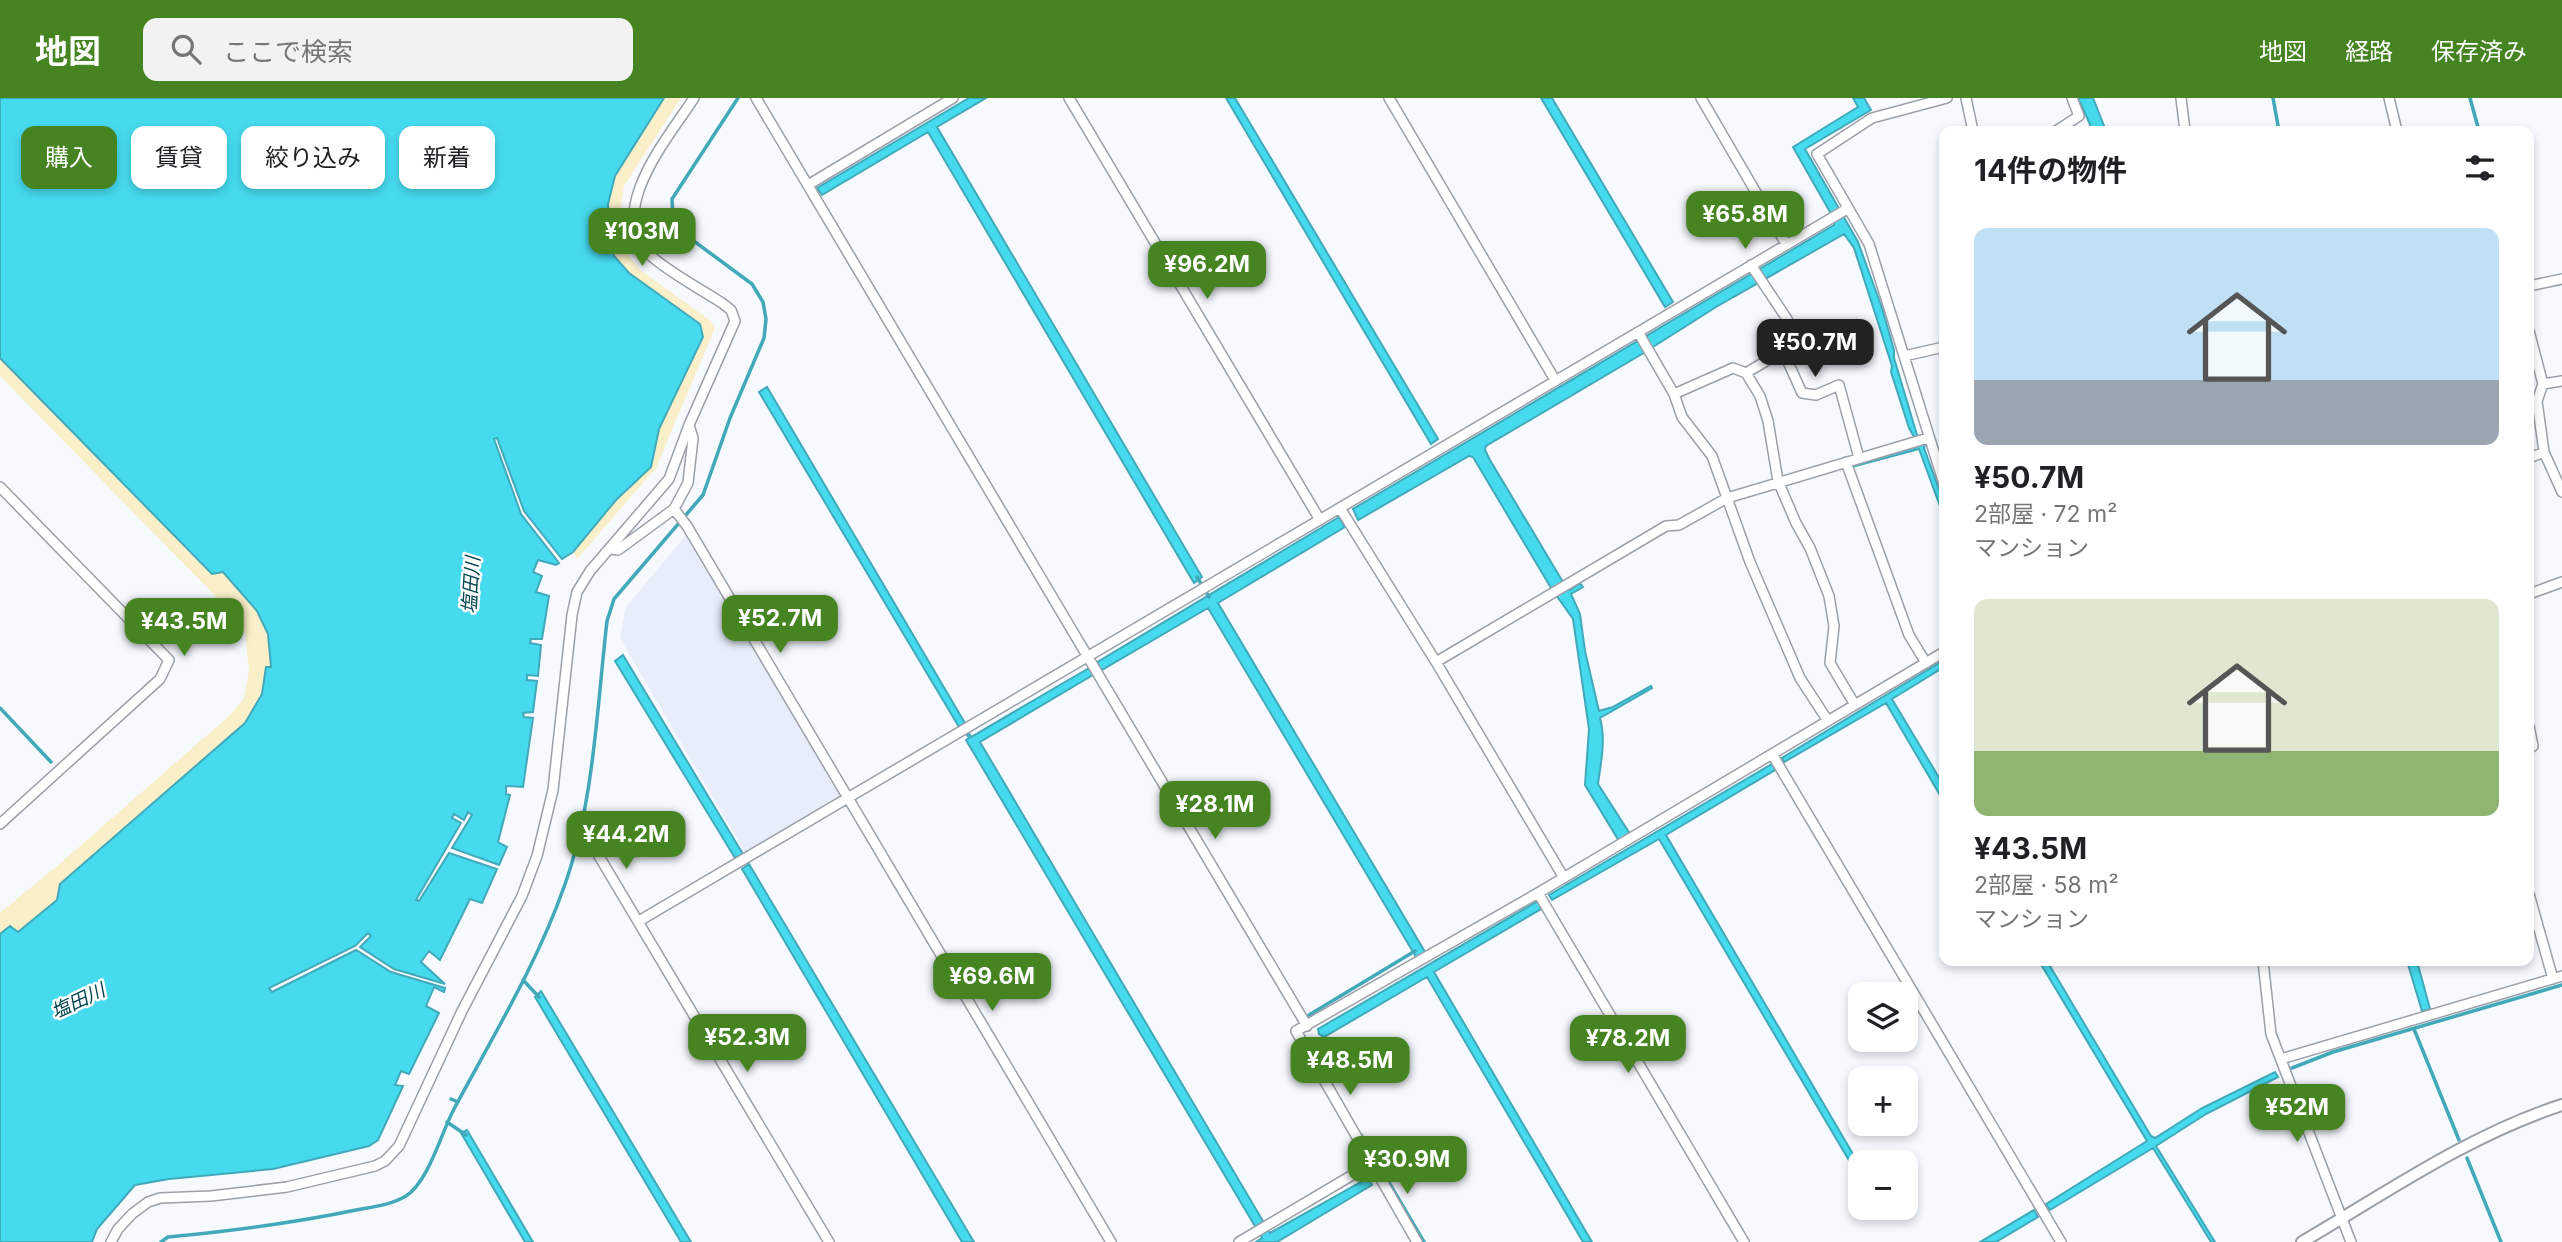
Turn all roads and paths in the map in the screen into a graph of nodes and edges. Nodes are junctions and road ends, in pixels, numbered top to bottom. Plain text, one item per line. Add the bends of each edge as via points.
1 (694, 98) edge
2 (756, 98) edge
3 (953, 98) edge
4 (1069, 98) edge
5 (1389, 98) edge
6 (1701, 98) edge
7 (1947, 98) edge
8 (1966, 98) edge
9 (2072, 98) edge
10 (2181, 98) edge
11 (2389, 98) edge
12 (1936, 100) edge
13 (1972, 126) edge
14 (2064, 126) edge
15 (2184, 126) edge
16 (2396, 126) edge
17 (808, 185) junction
18 (1845, 210) junction
19 (1786, 244) junction
20 (1751, 265) junction
21 (2562, 279) edge
22 (2534, 285) edge
23 (1639, 335) junction
24 (1939, 347) edge
25 (2534, 350) edge
26 (1783, 351) junction
27 (1904, 356) junction
28 (1746, 373) junction
29 (1555, 380) junction
30 (2562, 381) edge
31 (2543, 384) junction
32 (1674, 394) junction
33 (2540, 424) junction
34 (689, 425) junction
35 (2534, 425) edge
36 (1922, 440) junction
37 (2544, 452) junction
38 (2534, 456) edge
39 (1859, 458) junction
40 (1846, 462) junction
41 (1939, 474) edge
42 (1778, 481) junction
43 (0, 487) edge
44 (2562, 492) edge
45 (1727, 498) junction
46 (676, 511) junction
47 (1345, 515) junction
48 (1320, 520) junction
49 (611, 549) junction
50 (2562, 582) edge
51 (2534, 592) edge
52 (1939, 655) edge
53 (1088, 657) junction
54 (1436, 662) junction
55 (1926, 663) junction
56 (1855, 705) junction
57 (1828, 721) junction
58 (1772, 754) junction
59 (847, 799) junction
60 (0, 824) edge
61 (587, 836) dead end
62 (1564, 878) junction
63 (1538, 893) junction
64 (2534, 908) edge
65 (639, 921) junction
66 (2264, 966) edge
67 (2558, 977) edge
68 (1307, 1026) junction
69 (2281, 1059) junction
70 (2562, 1105) edge
71 (1371, 1164) junction
72 (2342, 1218) junction
73 (111, 1242) edge
74 (829, 1242) edge
75 (1111, 1242) edge
76 (1239, 1242) edge
77 (1417, 1242) edge
78 (1744, 1242) edge
79 (2061, 1242) edge
80 (2302, 1242) edge
81 (2351, 1242) edge

1 - 34 street via 647,171 636,196 634,222 640,244 652,257 722,303 735,321
2 - 17 street
3 - 17 street
4 - 48 street
5 - 29 street
6 - 19 street
7 - 12 street
8 - 13 street
9 - 14 street via 2079,116
10 - 15 street
11 - 16 street
12 - 18 street via 1872,118 1817,154
17 - 53 street
18 - 19 street
18 - 27 street via 1868,244
19 - 20 street
20 - 23 street
20 - 26 street via 1793,333
21 - 22 street
23 - 29 street
23 - 32 street
24 - 27 street
25 - 31 street
26 - 28 street
26 - 39 street via 1802,393 1816,395 1839,385
27 - 36 street
28 - 32 street via 1733,368
28 - 42 street via 1768,421
29 - 47 street via 1438,449
30 - 31 street
31 - 33 street via 2537,401
32 - 45 street via 1682,417 1712,456
33 - 35 street
33 - 37 street
34 - 46 street via 693,438 688,483
34 - 49 street via 669,479
36 - 39 street
36 - 41 street
37 - 38 street
37 - 44 street
39 - 40 street
40 - 42 street
40 - 55 street via 1909,635
42 - 45 street
42 - 56 street via 1829,596 1834,626 1830,663
43 - 60 street via 170,660 160,679
45 - 54 street via 1679,525 1666,526
45 - 57 street via 1800,678
46 - 49 street via 618,550
46 - 59 street
47 - 48 street
47 - 54 street
48 - 53 street
49 - 73 street via 577,592 553,790 537,856 522,896 393,1154 375,1166 287,1187 160,1198 132,1214
50 - 51 street
52 - 55 street
53 - 59 street
53 - 68 street
54 - 62 street
55 - 56 street
56 - 57 street
57 - 58 street
58 - 62 street
58 - 79 street
59 - 65 street
59 - 75 street
61 - 65 street
62 - 63 street
63 - 68 street
63 - 78 street
64 - 67 street
65 - 74 street
66 - 69 street via 2271,1034
67 - 69 street
68 - 71 street via 1296,1031
69 - 72 street
70 - 72 street via 2532,1114 2467,1146
71 - 76 street
71 - 77 street
72 - 80 street
72 - 81 street

